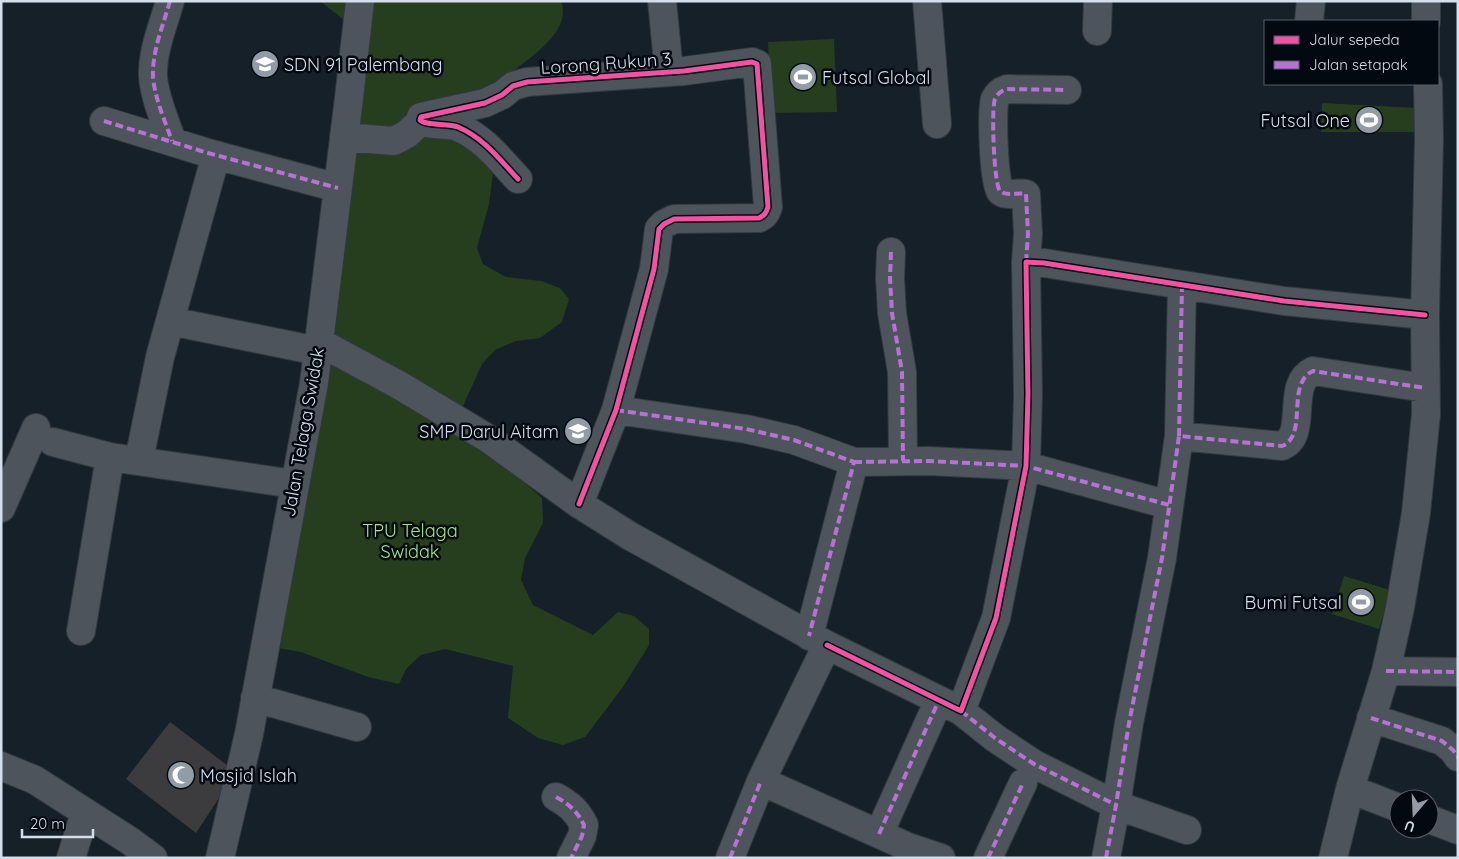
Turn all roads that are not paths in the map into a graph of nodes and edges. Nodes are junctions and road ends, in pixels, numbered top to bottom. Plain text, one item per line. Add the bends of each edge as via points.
1 (170, 1) edge
2 (360, 1) edge
3 (662, 1) edge
4 (927, 1) edge
5 (1098, 1) edge
6 (1311, 1) edge
7 (1426, 1) edge
8 (1309, 20) edge
9 (1426, 20) edge
10 (1098, 31) dead end
11 (677, 71) junction
12 (1428, 85) edge
13 (1067, 90) dead end
14 (104, 120) dead end
15 (421, 121) junction
16 (938, 124) dead end
17 (344, 137) junction
18 (172, 141) junction
19 (216, 155) junction
20 (518, 179) dead end
21 (338, 188) junction
22 (891, 252) dead end
23 (1026, 262) junction
24 (1182, 285) junction
25 (1424, 315) junction
26 (170, 321) junction
27 (318, 347) junction
28 (1425, 388) junction
29 (616, 410) junction
30 (1179, 436) junction
31 (110, 457) junction
32 (139, 460) junction
33 (904, 461) junction
34 (854, 462) junction
35 (1026, 466) junction
36 (294, 484) junction
37 (579, 504) junction
38 (1169, 505) junction
39 (1, 508) edge
40 (81, 631) dead end
41 (818, 640) junction
42 (1386, 671) junction
43 (1458, 672) edge
44 (255, 698) junction
45 (950, 706) junction
46 (1371, 718) junction
47 (357, 727) dead end
48 (1458, 757) edge
49 (1, 766) edge
50 (761, 781) junction
51 (1023, 783) dead end
52 (1350, 789) junction
53 (556, 797) dead end
54 (1389, 804) edge
55 (1116, 805) junction
56 (85, 813) junction
57 (1439, 823) edge
58 (1187, 830) dead end
59 (1458, 830) edge
60 (879, 834) junction
61 (72, 858) edge
62 (152, 858) edge
63 (220, 858) edge
64 (571, 858) edge
65 (730, 858) edge
66 (941, 858) edge
67 (988, 858) edge
68 (1106, 858) edge
69 (1333, 858) edge

1 - 18 street via 157,42 153,77
2 - 17 street, Jalan Telaga Swidak
3 - 11 street
4 - 16 street
5 - 10 street
6 - 8 street
7 - 9 street
11 - 15 street, Lorong Rukun 3 via 527,82 513,86 485,103 422,116
11 - 29 street via 757,64 768,207 764,216 759,218 674,219 660,228 654,269
12 - 25 street
13 - 23 street via 1006,89 999,92 994,100 997,187 1002,193 1026,194
14 - 18 street
15 - 17 street via 394,141
15 - 20 street via 444,123 472,134
17 - 21 street, Jalan Telaga Swidak
18 - 19 street
19 - 21 street
19 - 26 street
21 - 27 street, Jalan Telaga Swidak
22 - 33 street via 892,313 902,372
23 - 24 street via 1044,262
23 - 35 street
24 - 25 street via 1284,301
24 - 30 street
25 - 28 street
26 - 27 street
26 - 32 street
27 - 36 street, Jalan Telaga Swidak
27 - 37 street via 400,384 489,440
28 - 30 street via 1313,371 1300,385 1294,434 1288,444
28 - 42 street via 1426,414 1416,513
29 - 34 street via 746,429 794,440
29 - 37 street
30 - 38 street
31 - 32 street
31 - 39 street via 45,435
31 - 40 street
32 - 36 street
33 - 34 street
33 - 35 street
34 - 41 street
35 - 38 street
35 - 45 street via 996,618
36 - 44 street, Jalan Telaga Swidak
37 - 41 street via 630,536
38 - 55 street
41 - 45 street
41 - 50 street
42 - 43 street
42 - 46 street
44 - 47 street
44 - 63 street, Jalan Telaga Swidak
45 - 55 street via 1034,764
45 - 60 street
46 - 48 street via 1442,741
46 - 52 street
49 - 56 street via 34,780
50 - 60 street
50 - 65 street
51 - 67 street
52 - 54 street
52 - 69 street
53 - 64 street via 574,809 584,825
55 - 58 street
55 - 68 street
56 - 61 street
56 - 62 street
57 - 59 street
60 - 66 street

